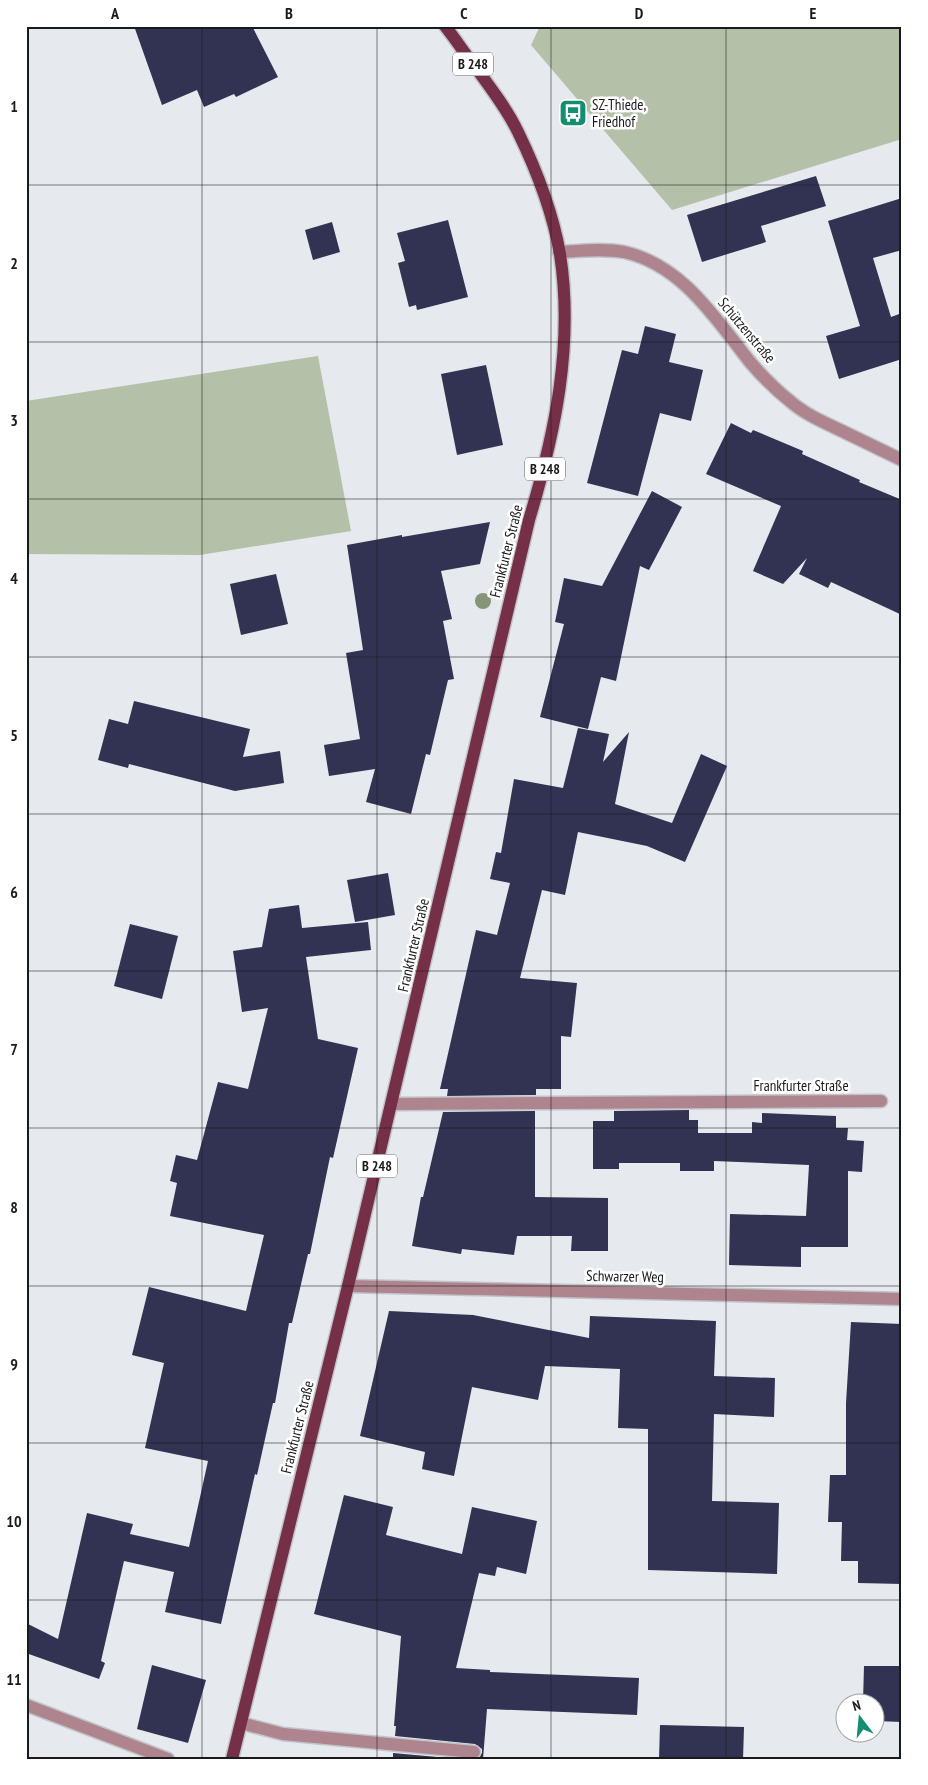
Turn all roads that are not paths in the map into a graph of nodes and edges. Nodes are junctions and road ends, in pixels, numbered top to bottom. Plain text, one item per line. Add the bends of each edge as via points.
1 (449, 28) edge
2 (559, 252) junction
3 (902, 460) edge
4 (881, 1100) dead end
5 (392, 1104) junction
6 (348, 1286) junction
7 (902, 1299) edge
8 (26, 1705) edge
9 (241, 1723) junction
10 (474, 1752) dead end
11 (168, 1759) edge
12 (232, 1759) edge

1 - 2 main road, Frankfurter Straße / B 248 via 518,130 535,168
2 - 3 street, Schützenstraße via 624,252 664,268 708,308 752,364 792,404
2 - 5 main road, Frankfurter Straße / B 248 via 564,336 545,468 529,520
4 - 5 street, Frankfurter Straße
5 - 6 main road, Frankfurter Straße / B 248
6 - 7 street, Schwarzer Weg
6 - 9 main road, Frankfurter Straße / B 248
8 - 11 street
9 - 10 street via 283,1734
9 - 12 main road, Frankfurter Straße / B 248

